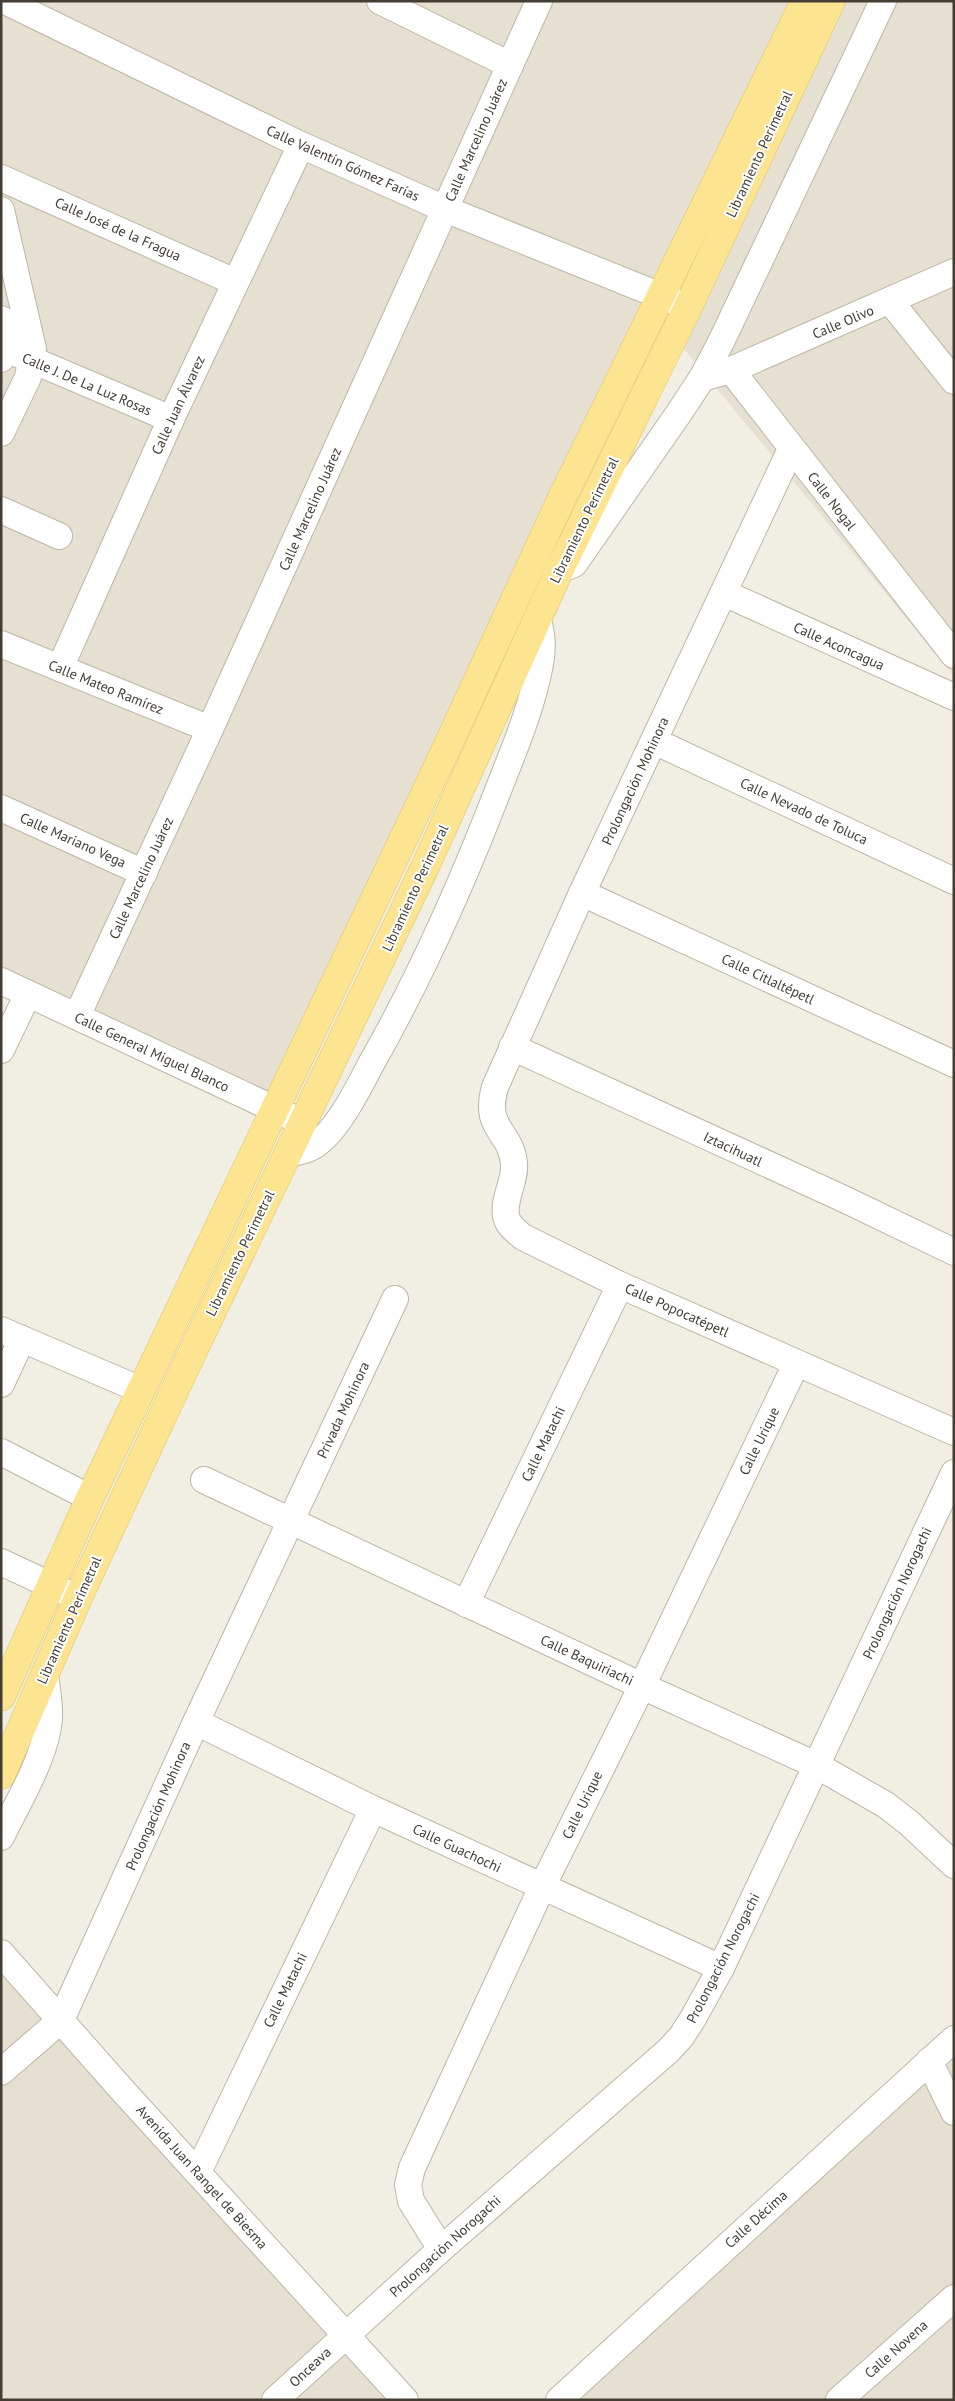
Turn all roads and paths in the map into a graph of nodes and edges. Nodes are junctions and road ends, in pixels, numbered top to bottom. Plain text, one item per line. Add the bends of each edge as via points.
1 (5, 1) edge
2 (380, 1) edge
3 (539, 1) edge
4 (805, 1) edge
5 (831, 1) edge
6 (883, 1) edge
7 (510, 65) junction
8 (301, 145) junction
9 (1, 178) edge
10 (445, 209) junction
11 (1, 210) edge
12 (954, 272) edge
13 (235, 282) junction
14 (661, 296) junction
15 (890, 301) junction
16 (688, 307) junction
17 (1, 320) edge
18 (3, 354) edge
19 (33, 360) junction
20 (731, 370) junction
21 (702, 378) junction
22 (954, 381) edge
23 (171, 419) junction
24 (1, 433) edge
25 (791, 449) junction
26 (1, 510) edge
27 (59, 536) dead end
28 (560, 569) junction
29 (724, 593) junction
30 (538, 620) junction
31 (1, 644) edge
32 (954, 655) edge
33 (60, 668) junction
34 (954, 697) edge
35 (210, 729) junction
36 (654, 741) junction
37 (1, 808) edge
38 (144, 873) junction
39 (954, 882) edge
40 (582, 892) junction
41 (1, 981) edge
42 (28, 994) junction
43 (77, 1016) junction
44 (512, 1047) junction
45 (1, 1050) edge
46 (954, 1064) edge
47 (275, 1109) junction
48 (492, 1117) joint
49 (302, 1122) junction
50 (287, 1154) junction
51 (954, 1252) edge
52 (620, 1285) junction
53 (395, 1299) dead end
54 (12, 1334) edge
55 (796, 1364) junction
56 (1, 1384) edge
57 (141, 1390) junction
58 (954, 1432) edge
59 (1, 1452) edge
60 (954, 1473) edge
61 (204, 1480) dead end
62 (90, 1498) junction
63 (290, 1520) junction
64 (1, 1562) edge
65 (50, 1585) junction
66 (78, 1598) junction
67 (466, 1604) junction
68 (45, 1674) junction
69 (642, 1686) junction
70 (1, 1697) edge
71 (196, 1722) junction
72 (816, 1765) junction
73 (1, 1775) edge
74 (10, 1797) edge
75 (373, 1809) junction
76 (1, 1837) edge
77 (954, 1865) edge
78 (542, 1887) junction
79 (1, 1953) edge
80 (720, 1968) junction
81 (61, 2020) junction
82 (954, 2038) edge
83 (929, 2061) junction
84 (1, 2072) edge
85 (954, 2112) edge
86 (198, 2172) junction
87 (441, 2248) junction
88 (954, 2298) edge
89 (346, 2334) junction
90 (275, 2400) edge
91 (405, 2400) edge
92 (559, 2400) edge
93 (839, 2400) edge

1 - 8 street, Calle Valentín Gómez Farías
2 - 7 street
3 - 7 street, Calle Marcelino Juárez
4 - 14 main road, Libramiento Perimetral
5 - 16 main road, Libramiento Perimetral
6 - 21 street
7 - 10 street, Calle Marcelino Juárez
8 - 10 street, Calle Valentín Gómez Farías
8 - 13 street, Calle Juan Álvarez
9 - 13 street, Calle José de la Fragua
10 - 14 street, Calle Valentín Gómez Farías
10 - 35 street, Calle Marcelino Juárez
11 - 19 street via 29,324
12 - 15 street, Calle Olivo
13 - 23 street, Calle Juan Álvarez
14 - 16 street, Calle Valentín Gómez Farías
14 - 47 main road, Libramiento Perimetral via 561,500
15 - 20 street, Calle Olivo
15 - 22 street
16 - 28 main road, Libramiento Perimetral
17 - 18 street
18 - 19 street, Calle J. De La Luz Rosas
19 - 23 street, Calle J. De La Luz Rosas
19 - 24 street
20 - 21 street
20 - 25 street, Calle Nogal
21 - 28 street via 574,564
23 - 33 street, Calle Juan Álvarez
25 - 29 street, Prolongación Mohinora
25 - 32 street, Calle Nogal
26 - 27 street
28 - 30 main road, Libramiento Perimetral
29 - 34 street, Calle Aconcagua
29 - 36 street, Prolongación Mohinora
30 - 49 main road, Libramiento Perimetral via 425,867
30 - 50 street via 542,634 540,664 528,708 474,851 420,969 358,1088 328,1133 308,1149
31 - 33 street, Calle Mateo Ramírez
33 - 35 street, Calle Mateo Ramírez
35 - 38 street, Calle Marcelino Juárez
36 - 39 street, Calle Nevado de Toluca
36 - 40 street, Prolongación Mohinora
37 - 38 street, Calle Mariano Vega
38 - 43 street, Calle Marcelino Juárez
40 - 44 street, Prolongación Mohinora
40 - 46 street, Calle Citlaltépetl
41 - 42 street, Calle General Miguel Blanco
42 - 43 street, Calle General Miguel Blanco
42 - 45 street
43 - 47 street, Calle General Miguel Blanco
44 - 48 street, Prolongación Mohinora via 495,1087
44 - 51 street, Iztacihuatl
47 - 49 street, Calle General Miguel Blanco
47 - 57 main road, Libramiento Perimetral
48 - 52 street, Calle Popocatépetl via 514,1162 506,1209 509,1223 522,1237
49 - 50 main road, Libramiento Perimetral
50 - 66 main road, Libramiento Perimetral
52 - 55 street, Calle Popocatépetl
52 - 67 street, Calle Matachi
53 - 63 street, Privada Mohinora
54 - 56 street
54 - 57 street
55 - 58 street, Calle Popocatépetl
55 - 69 street, Calle Urique
57 - 62 main road, Libramiento Perimetral
59 - 62 street
60 - 72 street, Prolongación Norogachi
61 - 63 street, Calle Baquiriachi
62 - 65 main road, Libramiento Perimetral
63 - 67 street, Calle Baquiriachi
63 - 71 street, Prolongación Mohinora
64 - 65 street
65 - 66 street
65 - 70 main road, Libramiento Perimetral
66 - 68 main road, Libramiento Perimetral
67 - 69 street, Calle Baquiriachi
68 - 73 main road, Libramiento Perimetral
68 - 74 street via 48,1727 39,1755
69 - 72 street, Calle Baquiriachi
69 - 78 street, Calle Urique
71 - 75 street, Calle Guachochi
71 - 81 street, Prolongación Mohinora
72 - 77 street, Calle Baquiriachi via 886,1805
72 - 80 street, Prolongación Norogachi
74 - 76 street
75 - 78 street, Calle Guachochi
75 - 86 street, Calle Matachi
78 - 80 street, Calle Guachochi
78 - 87 street, Calle Urique via 412,2168 408,2186 411,2201
79 - 81 street, Avenida Juan Rangel de Biesma
80 - 87 street, Prolongación Norogachi via 692,2020 668,2051
81 - 84 street, Prolongación Mohinora
81 - 86 street, Avenida Juan Rangel de Biesma
82 - 83 street, Calle Décima
83 - 85 street
83 - 92 street, Calle Décima
86 - 89 street, Avenida Juan Rangel de Biesma
87 - 89 street, Prolongación Norogachi
88 - 93 street, Calle Novena
89 - 90 street, Onceava
89 - 91 street, Avenida Juan Rangel de Biesma

